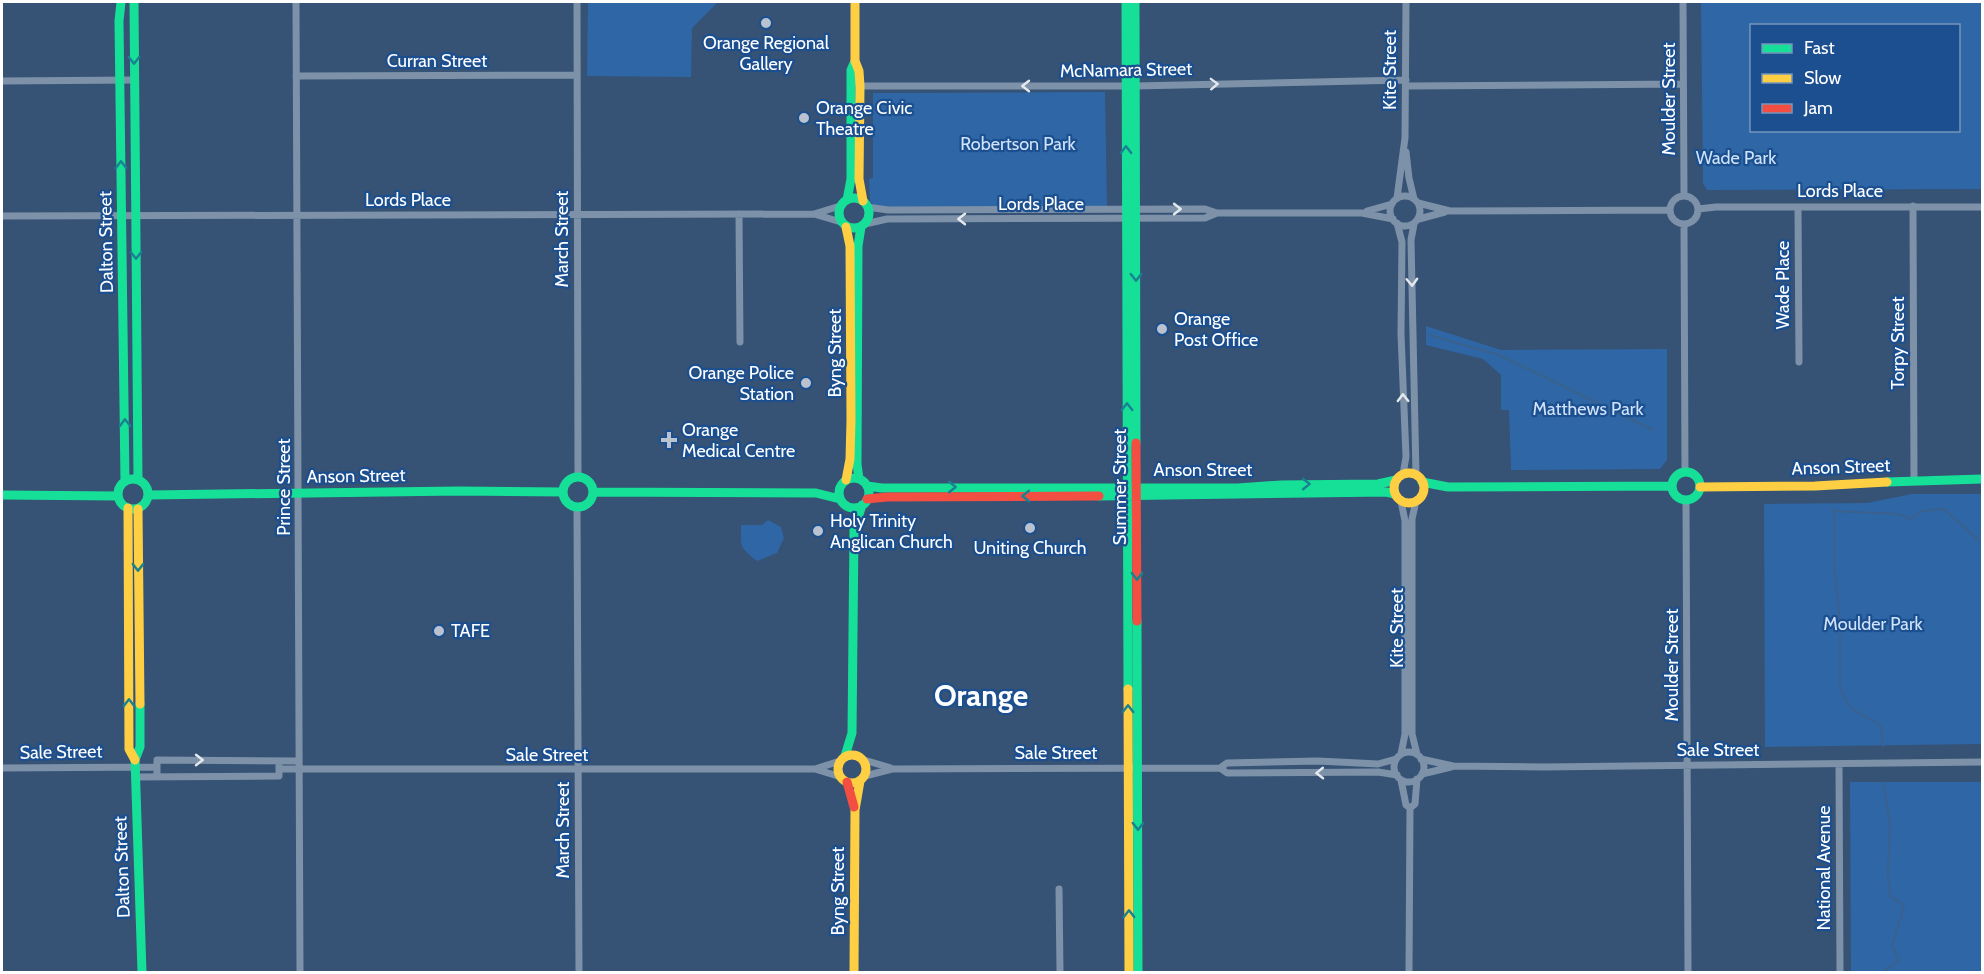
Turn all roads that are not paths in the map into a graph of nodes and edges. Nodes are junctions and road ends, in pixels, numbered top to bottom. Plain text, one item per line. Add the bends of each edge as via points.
1 (121, 2) edge
2 (134, 2) edge
3 (296, 2) edge
4 (577, 2) edge
5 (855, 2) edge
6 (1126, 2) edge
7 (1135, 2) edge
8 (1406, 2) edge
9 (1683, 2) edge
10 (855, 61) junction
11 (577, 75) junction
12 (296, 76) junction
13 (851, 77) junction
14 (134, 80) junction
15 (2, 81) edge
16 (120, 81) junction
17 (1406, 83) junction
18 (1683, 84) junction
19 (860, 86) junction
20 (1130, 86) junction
21 (1405, 138) junction
22 (1684, 195) junction
23 (1395, 201) junction
24 (1416, 201) junction
25 (843, 203) junction
26 (865, 204) junction
27 (1913, 206) junction
28 (1798, 207) junction
29 (1983, 207) edge
30 (1698, 209) junction
31 (1670, 210) junction
32 (1450, 211) junction
33 (1362, 213) junction
34 (739, 214) junction
35 (814, 214) junction
36 (1131, 214) junction
37 (122, 215) junction
38 (136, 215) junction
39 (297, 215) junction
40 (577, 215) junction
41 (2, 216) edge
42 (1395, 221) junction
43 (1416, 221) junction
44 (1684, 224) junction
45 (844, 225) junction
46 (863, 225) junction
47 (740, 342) dead end
48 (1799, 362) dead end
49 (1685, 472) junction
50 (578, 477) junction
51 (1399, 477) junction
52 (1983, 478) edge
53 (138, 479) junction
54 (1419, 479) junction
55 (1914, 480) junction
56 (125, 481) junction
57 (843, 483) junction
58 (863, 483) junction
59 (1672, 486) junction
60 (1448, 487) junction
61 (1700, 487) junction
62 (1132, 491) junction
63 (563, 492) junction
64 (593, 492) junction
65 (299, 493) junction
66 (816, 493) junction
67 (2, 495) edge
68 (148, 495) junction
69 (118, 496) junction
70 (1398, 498) junction
71 (1419, 498) junction
72 (1686, 500) junction
73 (864, 502) junction
74 (843, 503) junction
75 (578, 507) junction
76 (133, 508) junction
77 (854, 530) junction
78 (852, 733) junction
79 (1398, 757) junction
80 (1419, 757) junction
81 (861, 758) junction
82 (843, 759) junction
83 (1983, 762) edge
84 (1839, 764) junction
85 (279, 765) junction
86 (299, 765) junction
87 (1687, 765) junction
88 (1453, 766) junction
89 (157, 767) junction
90 (2, 768) edge
91 (136, 768) junction
92 (1134, 768) junction
93 (1220, 768) junction
94 (815, 769) junction
95 (892, 769) junction
96 (578, 770) junction
97 (157, 777) junction
98 (1419, 777) junction
99 (862, 778) junction
100 (1399, 778) junction
101 (844, 780) junction
102 (1410, 808) junction
103 (855, 810) junction
104 (1059, 889) dead end
105 (142, 972) edge
106 (300, 972) edge
107 (579, 972) edge
108 (855, 972) edge
109 (1060, 972) edge
110 (1129, 972) edge
111 (1138, 972) edge
112 (1409, 972) edge
113 (1688, 972) edge
114 (1840, 972) edge

1 - 16 main road, Dalton Street
2 -> 14 main road, Dalton Street
3 - 12 street, Prince Street
4 - 11 street, March Street
5 - 10 main road
6 - 20 main road, Summer Street
7 - 20 main road, Summer Street
8 - 17 street, Kite Street
9 - 18 street, Moulder Street
10 - 13 main road
10 - 19 main road
11 - 12 street, Curran Street
11 - 40 street, March Street
12 - 39 street, Prince Street
13 - 19 street
13 - 25 main road via 850,179
14 - 16 street
14 - 38 main road, Dalton Street
15 - 16 street
37 -> 16 main road, Dalton Street
17 - 18 street, McNamara Street
20 -> 17 street, McNamara Street
17 - 21 street, Kite Street
18 - 22 street, Moulder Street
20 -> 19 street, McNamara Street
19 - 26 main road via 859,179
20 - 36 main road, Summer Street
21 - 23 street, Kite Street
21 - 24 street, Kite Street
22 - 30 street via 1694,199
22 - 31 street via 1674,200
23 - 24 street via 1406,196
23 - 33 street, Lords Place
23 - 42 street via 1390,212
24 - 32 street
24 - 43 street via 1420,214
25 - 26 main road via 856,198
25 - 35 street, Lords Place
25 - 45 main road via 838,214
26 - 36 street, Lords Place via 888,210
26 - 46 main road via 869,215
27 - 28 street, Lords Place
27 - 29 street, Lords Place
27 - 55 street, Torpy Street
28 - 30 street, Lords Place
28 - 48 street, Wade Place
30 - 44 street via 1695,219
31 - 32 street
31 - 44 street via 1674,220
32 - 43 street
33 - 36 street, Lords Place via 1217,213 1205,218
33 - 42 street, Lords Place
34 - 35 street, Lords Place
34 - 40 street, Lords Place
34 - 47 street
35 - 45 street, Lords Place
36 -> 46 street, Lords Place via 887,219
36 - 62 main road, Summer Street
37 - 38 street, Lords Place
37 - 41 street, Lords Place
56 -> 37 main road, Dalton Street
38 - 39 street, Lords Place
38 -> 53 main road, Dalton Street
39 - 40 street, Lords Place
39 - 65 street, Prince Street
40 - 50 street, March Street
42 - 43 street via 1405,226
51 -> 42 street via 1406,457 1402,242
43 -> 54 street via 1411,240
44 - 49 street
45 - 46 main road
45 - 57 main road, Byng Street via 850,246 852,380 851,442
46 - 58 main road, Byng Street via 858,246 857,464
49 - 59 main road via 1676,476
49 - 61 main road via 1695,476
50 - 63 main road via 569,480
50 - 64 main road via 586,480
51 - 54 main road
62 -> 51 main road, Anson Street via 1378,484
51 - 70 main road via 1394,485
52 - 55 main road, Anson Street
53 - 56 main road
53 - 68 main road via 147,486
54 - 60 main road
54 - 71 main road
55 - 61 main road, Anson Street
56 - 69 main road
57 - 58 main road
57 - 66 main road
57 - 74 main road via 839,495
58 -> 62 main road, Anson Street via 882,488
58 - 73 main road via 868,495
59 - 60 main road
59 - 72 main road via 1676,496
60 - 71 main road
61 - 72 main road via 1696,496
62 - 70 main road, Anson Street via 1386,492
62 -> 73 main road, Anson Street via 887,497
62 - 92 main road, Summer Street
63 - 65 main road, Anson Street
63 - 75 main road via 569,504
64 - 66 main road
64 - 75 main road via 586,504
65 - 68 main road, Anson Street
65 - 86 street, Prince Street
66 - 74 main road
67 - 69 main road
68 - 76 main road via 144,505
69 - 76 main road via 120,502
70 - 71 main road via 1406,503
70 - 79 street, Kite Street via 1405,521 1405,734
71 - 80 street, Kite Street via 1412,519 1412,734
72 - 87 street, Moulder Street
73 - 74 main road via 854,508
73 - 77 main road
74 - 77 main road
75 - 96 street, March Street
76 - 91 main road, Dalton Street via 129,749
77 - 78 main road
78 - 81 main road
78 - 82 main road
79 - 80 street via 1409,752
79 - 93 street, Sale Street via 1378,764 1227,763
79 - 100 street via 1394,768
80 - 88 street, Sale Street
80 - 98 street via 1423,769
81 - 82 main road
81 - 95 street, Sale Street
81 - 99 main road via 867,768
82 - 94 street, Sale Street
82 - 101 main road via 838,770
83 - 84 street, Sale Street
84 - 87 street, Sale Street
84 - 114 street, National Avenue
85 - 86 street, Sale Street
89 -> 85 street, Sale Street via 157,760
85 - 97 street, Sale Street via 279,776
86 - 96 street, Sale Street
86 - 106 street, Prince Street
87 - 88 street, Sale Street
87 - 113 street, Moulder Street
88 - 98 street, Sale Street
89 - 91 street, Sale Street
89 - 97 street
90 - 91 street, Sale Street
91 - 97 street, Sale Street
91 - 105 main road, Dalton Street
92 - 93 street, Sale Street
92 - 95 street, Sale Street
110 -> 92 main road, Summer Street
92 -> 111 main road, Summer Street
100 -> 93 street, Sale Street via 1378,772 1227,773
94 - 96 street, Sale Street
94 - 101 street, Sale Street
95 - 99 street, Sale Street
96 - 107 street, March Street
98 - 100 street via 1409,782
98 - 102 street via 1415,804
99 - 101 main road via 851,783
99 - 103 main road, Byng Street
100 - 102 street
101 - 103 main road, Byng Street
102 - 112 street
103 - 108 main road, Byng Street
104 - 109 street

